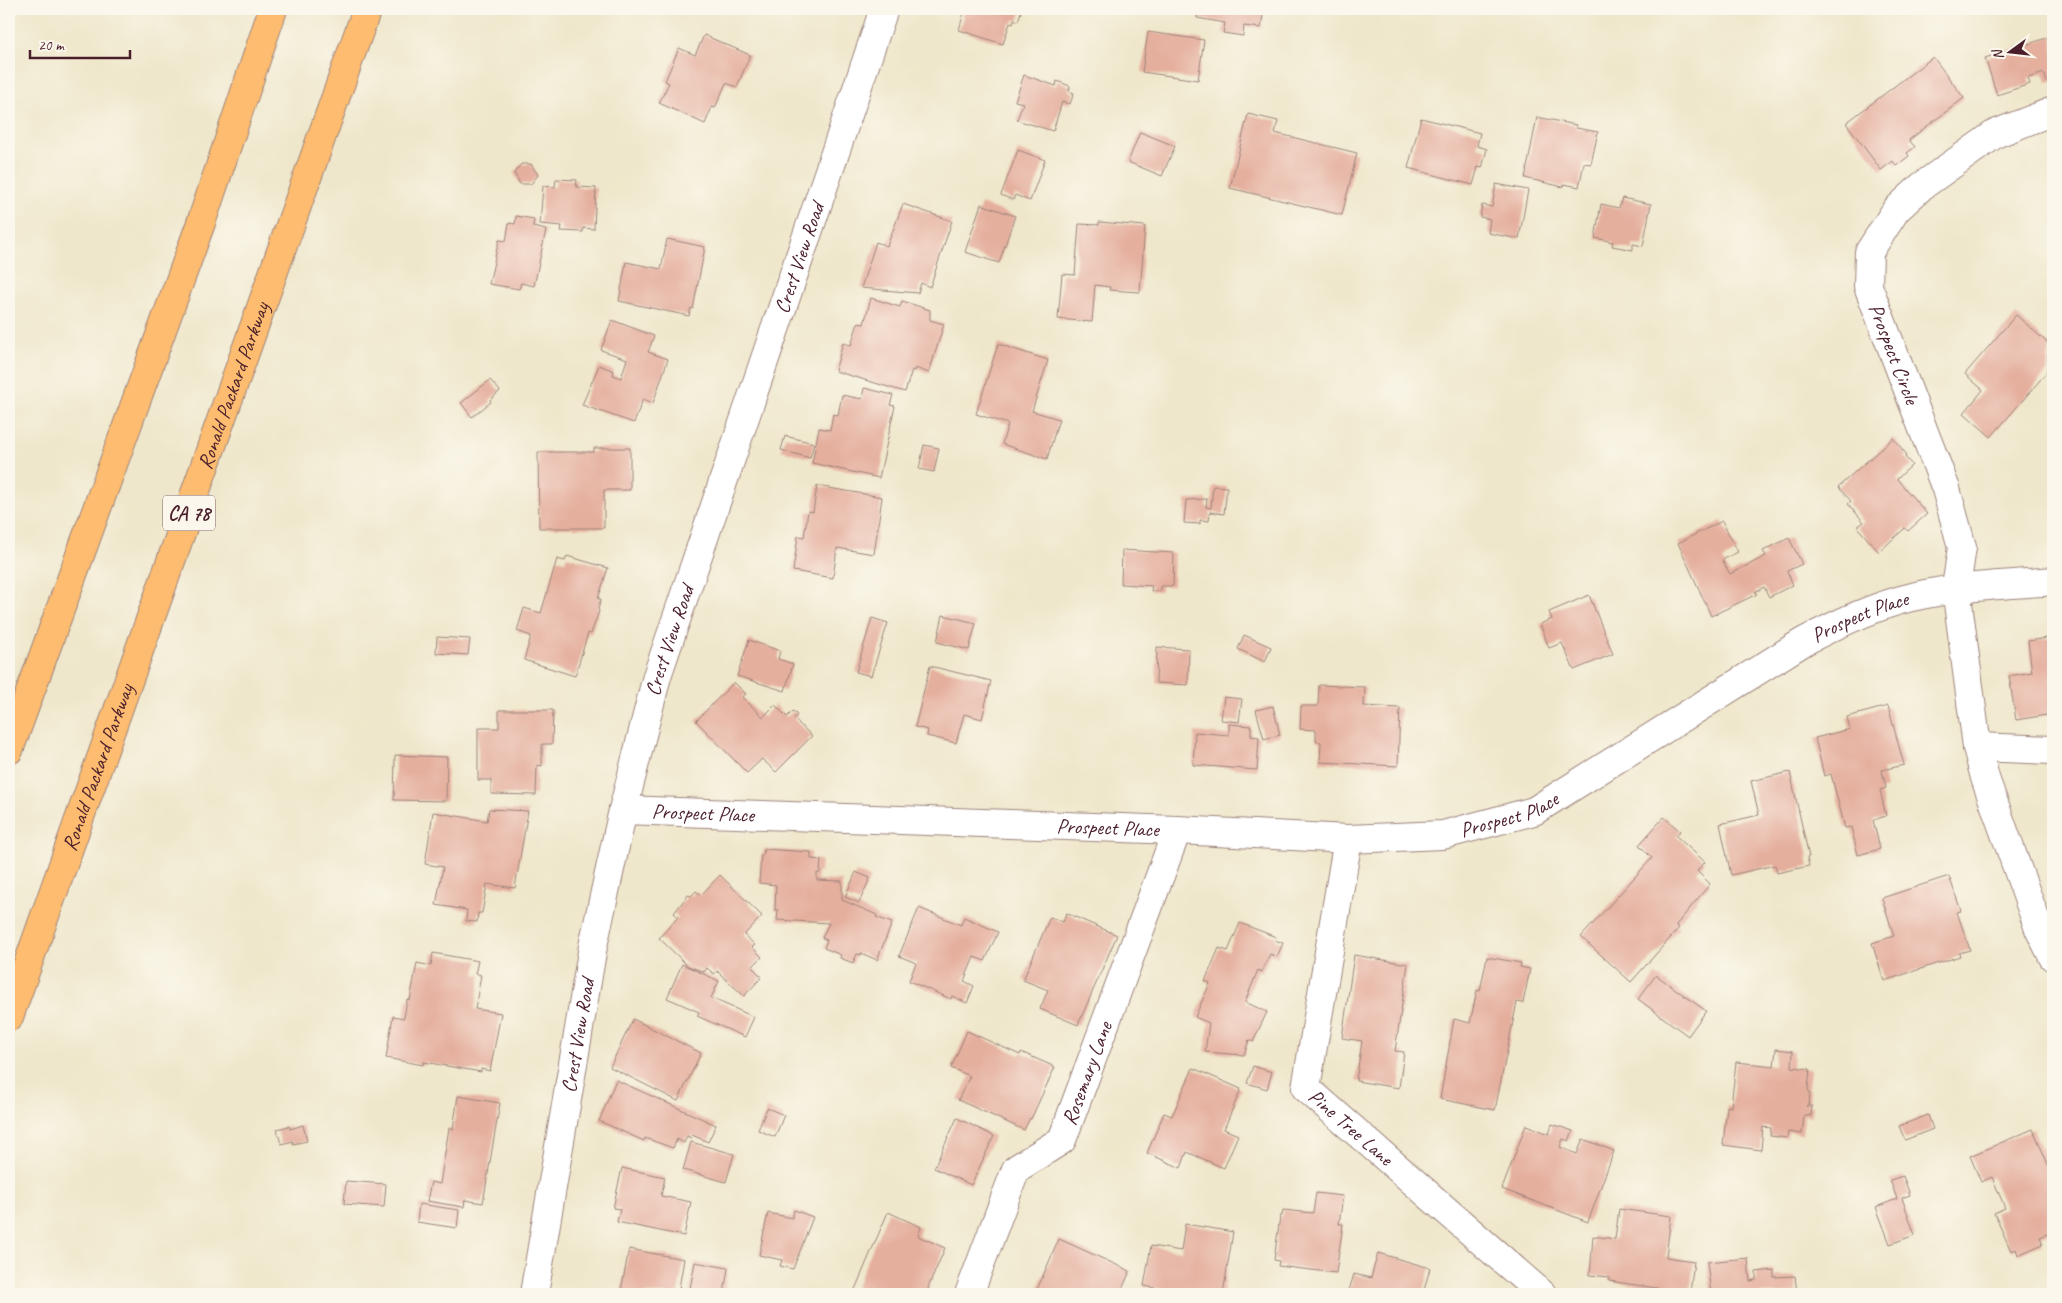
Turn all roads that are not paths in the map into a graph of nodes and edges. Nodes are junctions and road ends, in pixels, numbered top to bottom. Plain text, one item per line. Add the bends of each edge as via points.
1 (273, 9) edge
2 (368, 9) edge
3 (884, 9) edge
4 (2053, 111) edge
5 (2053, 581) edge
6 (1956, 588) junction
7 (61, 604) junction
8 (9, 704) edge
9 (1976, 747) junction
10 (9, 750) edge
11 (2053, 750) edge
12 (623, 810) junction
13 (1177, 830) junction
14 (1348, 839) junction
15 (2053, 957) edge
16 (9, 1017) edge
17 (534, 1294) edge
18 (969, 1294) edge
19 (1542, 1294) edge

1 - 7 highway via 202,220
2 - 16 highway, Ronald Packard Parkway / CA 78
3 - 12 street, Crest View Road via 657,676
4 - 6 street, Prospect Circle via 1994,134 1922,186 1896,210 1869,252 1868,286 1946,489 1962,547
5 - 6 street
6 - 9 street
6 - 14 street, Prospect Place via 1911,597 1831,627 1534,811 1443,836
7 - 8 highway
7 - 10 highway
9 - 11 street
9 - 15 street via 2036,920
12 - 13 street, Prospect Place
12 - 17 street, Crest View Road via 594,946
13 - 14 street, Prospect Place
13 - 18 street, Rosemary Lane via 1062,1140 1016,1169
14 - 19 street, Pine Tree Lane via 1306,1088

